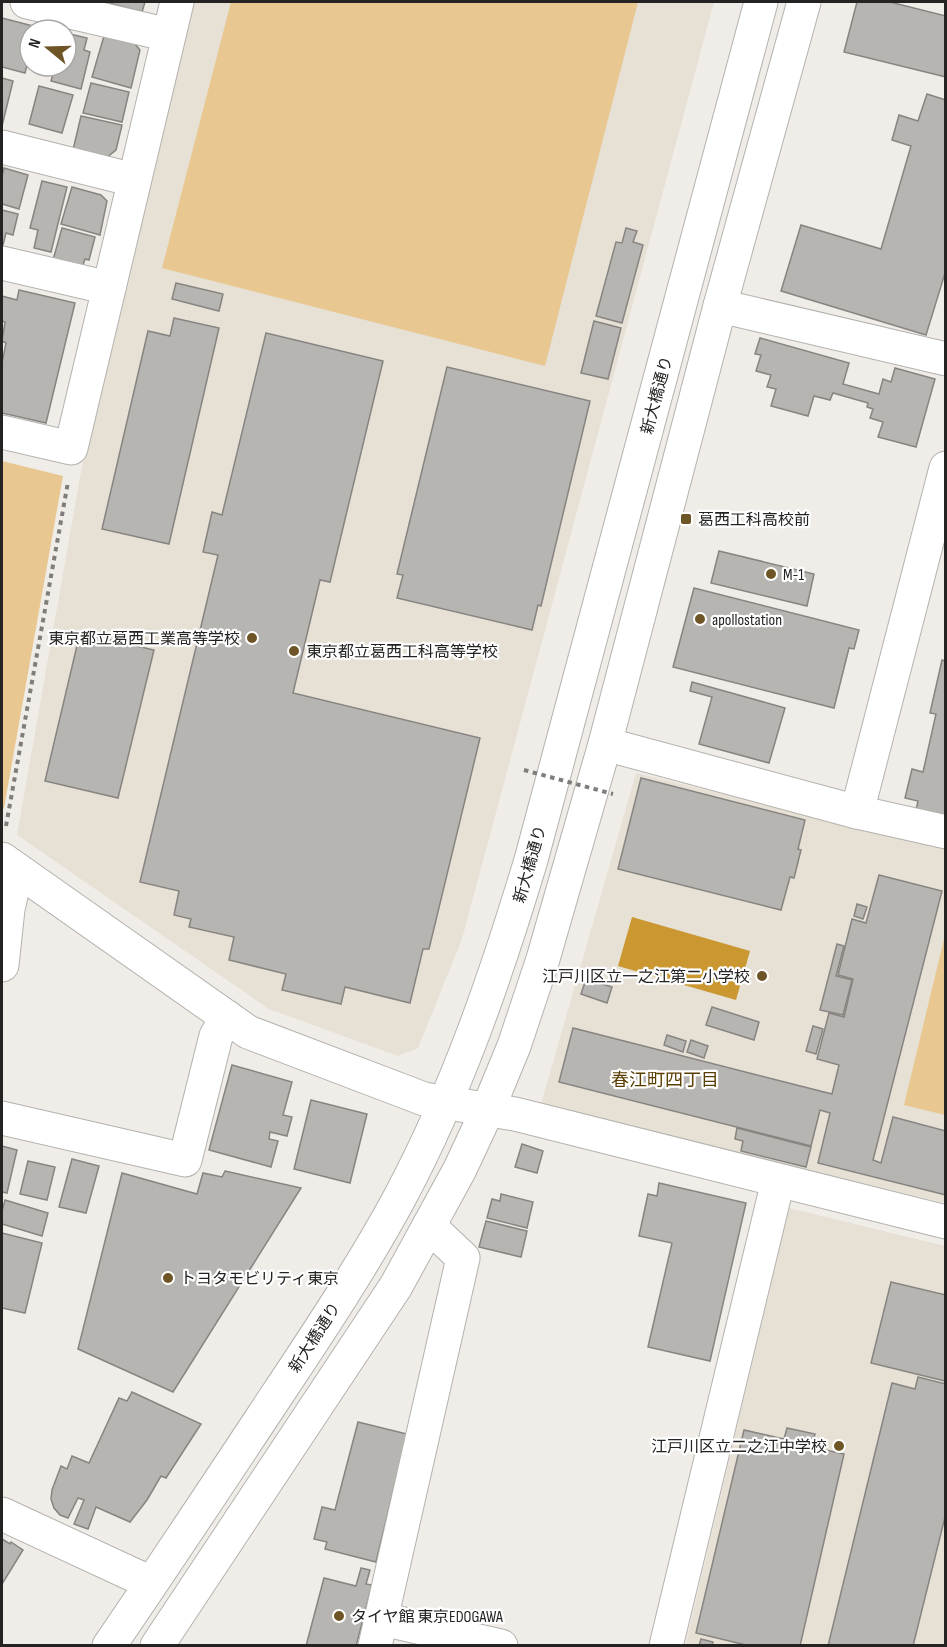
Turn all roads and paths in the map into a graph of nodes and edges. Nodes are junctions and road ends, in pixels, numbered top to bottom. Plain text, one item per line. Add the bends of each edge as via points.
1 (27, 2) edge
2 (177, 2) edge
3 (761, 2) edge
4 (804, 2) edge
5 (169, 34) junction
6 (2, 147) edge
7 (134, 180) junction
8 (2, 263) edge
9 (109, 288) junction
10 (720, 306) junction
11 (945, 359) edge
12 (2, 432) edge
13 (945, 468) edge
14 (68, 481) dead end
15 (605, 744) junction
16 (524, 770) dead end
17 (613, 794) dead end
18 (857, 812) junction
19 (945, 832) edge
20 (8, 855) edge
21 (2, 965) edge
22 (227, 1017) junction
23 (445, 1102) junction
24 (488, 1109) junction
25 (2, 1118) edge
26 (778, 1181) junction
27 (945, 1222) edge
28 (429, 1226) junction
29 (2, 1514) edge
30 (151, 1583) junction
31 (378, 1632) edge
32 (109, 1646) edge
33 (157, 1646) edge
34 (501, 1646) edge
35 (666, 1646) edge

1 - 5 street
2 - 5 street
3 - 23 street, 新大橋通り via 531,860 504,950
4 - 10 street
5 - 7 street
6 - 7 street
7 - 9 street
8 - 9 street
9 - 12 street via 71,448
10 - 11 street
10 - 15 street
13 - 18 street
14 - 20 path
15 - 18 street
15 - 24 street via 543,959
16 - 17 path, bridge
18 - 19 street
20 - 21 street
20 - 22 street
22 - 23 street via 248,1032 424,1099
22 - 25 street via 216,1036 185,1160
23 - 24 street
23 - 30 street, 新大橋通り via 400,1197 325,1323
24 - 26 street
24 - 28 street
26 - 27 street
26 - 35 street
28 - 31 street via 463,1258
28 - 33 street via 396,1286
29 - 30 street
30 - 32 street, 新大橋通り
31 - 34 street

